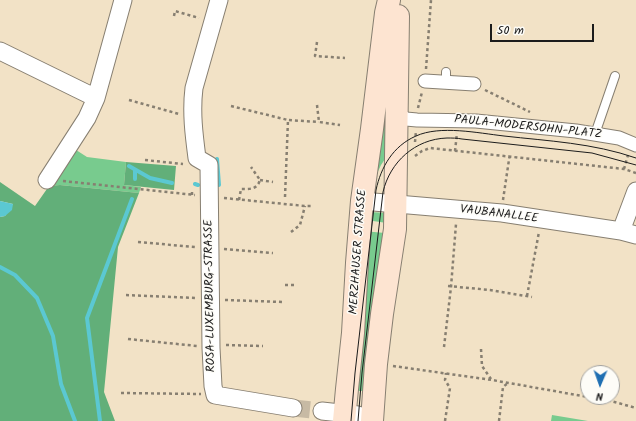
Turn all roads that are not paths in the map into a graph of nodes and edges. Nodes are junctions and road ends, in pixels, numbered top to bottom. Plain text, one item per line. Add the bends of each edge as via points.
1 (123, 0) edge
2 (219, 0) edge
3 (389, 0) edge
4 (397, 0) edge
5 (0, 51) edge
6 (615, 76) dead end
7 (425, 81) road end
8 (378, 83) junction
9 (474, 84) road end
10 (96, 98) junction
11 (397, 113) junction
12 (594, 134) junction
13 (636, 145) edge
14 (47, 180) road end
15 (636, 191) edge
16 (362, 201) junction
17 (396, 204) junction
18 (628, 233) edge
19 (293, 408) tunnel mouth
20 (322, 411) tunnel mouth
21 (356, 418) edge

1 - 10 street
2 - 19 street, ROSA-LUXEMBURG-STRASSE via 194,88 193,116 209,197 213,386 215,394
3 - 8 main road, MERZHAUSER STRASSE
4 - 11 main road
5 - 10 street
6 - 12 lane
7 - 9 street via 446,77
8 - 11 main road, MERZHAUSER STRASSE via 385,101
8 - 16 main road, MERZHAUSER STRASSE
10 - 14 street via 87,118
11 - 12 street, PAULA-MODERSOHN-PLATZ via 417,120 476,121
11 - 17 main road
12 - 13 street, PAULA-MODERSOHN-PLATZ via 619,138
15 - 18 street
16 - 17 street, VAUBANALLEE
16 - 21 main road, MERZHAUSER STRASSE via 353,333
17 - 18 street, VAUBANALLEE via 502,213
17 - 21 main road via 374,390
20 - 21 street

